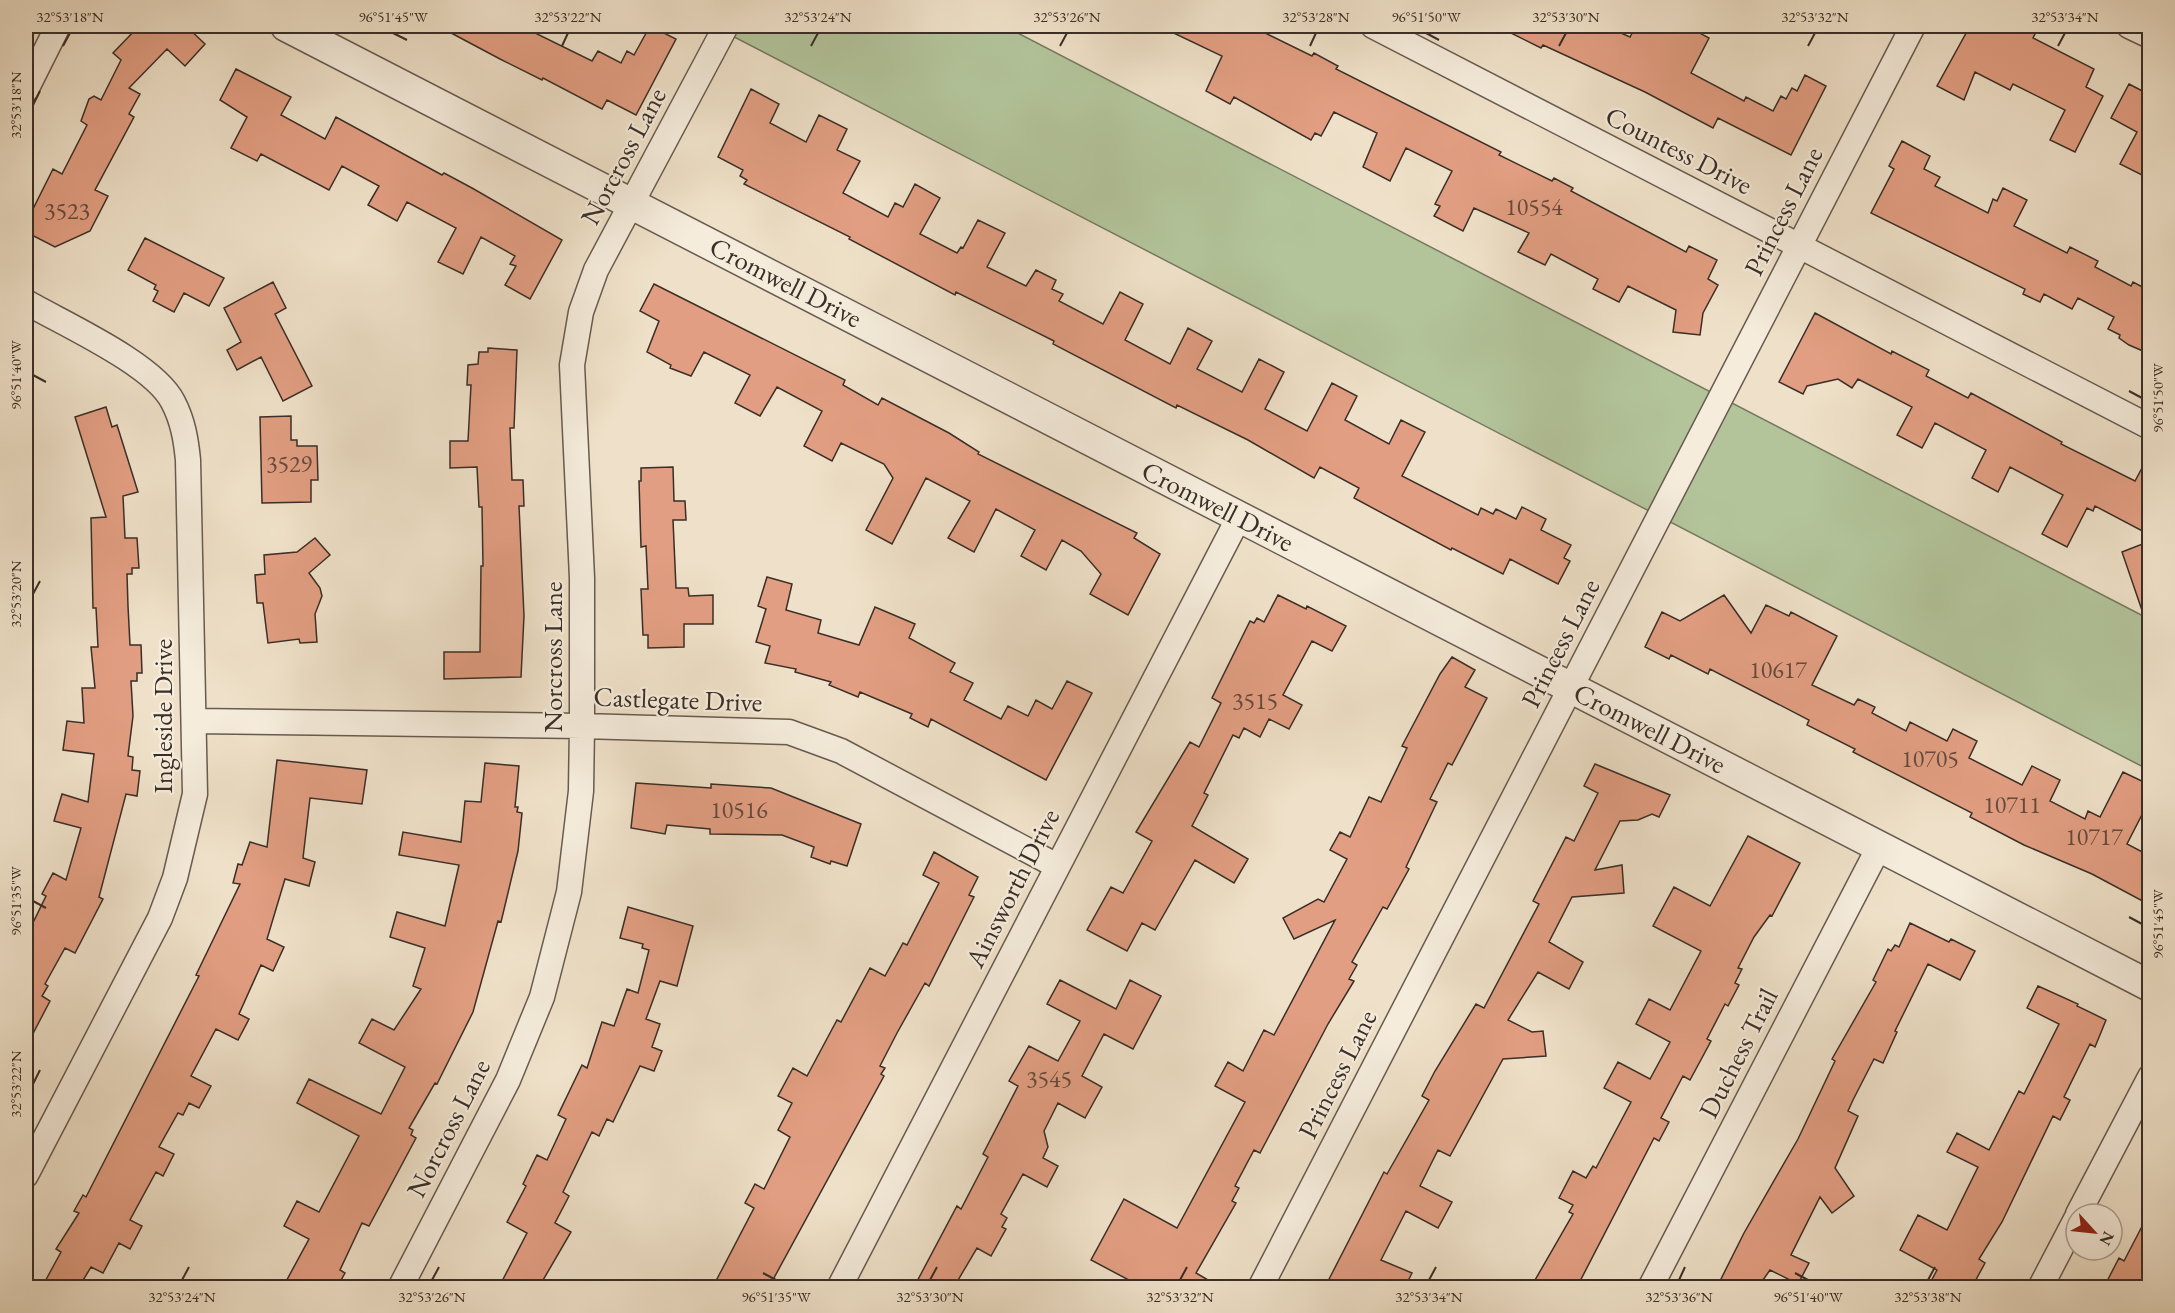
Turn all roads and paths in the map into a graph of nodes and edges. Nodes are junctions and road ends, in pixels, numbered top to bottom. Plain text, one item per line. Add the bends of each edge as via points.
1 (58, 26) edge
2 (286, 26) edge
3 (726, 26) edge
4 (1373, 26) edge
5 (1913, 26) edge
6 (2129, 26) edge
7 (2150, 36) edge
8 (26, 90) edge
9 (633, 203) junction
10 (1799, 246) junction
11 (26, 302) edge
12 (2150, 427) edge
13 (1239, 517) junction
14 (1571, 688) junction
15 (194, 721) junction
16 (582, 726) junction
17 (1879, 847) junction
18 (1057, 866) junction
19 (2150, 986) edge
20 (2150, 1077) edge
21 (26, 1174) edge
22 (2085, 1202) edge
23 (2064, 1242) edge
24 (400, 1287) edge
25 (839, 1287) edge
26 (1260, 1287) edge
27 (1650, 1287) edge
28 (2040, 1287) edge

1 - 8 street
2 - 9 street, Cromwell Drive
3 - 9 street, Norcross Lane
4 - 10 street, Countess Drive
5 - 10 street, Princess Lane
6 - 7 street
9 - 13 street, Cromwell Drive
9 - 16 street, Norcross Lane via 596,270 580,312 572,365 582,578
10 - 12 street, Countess Drive
10 - 14 street, Princess Lane
11 - 15 street, Ingleside Drive via 126,358 159,382 173,401 185,434 188,460
13 - 14 street, Cromwell Drive
13 - 18 street, Ainsworth Drive
14 - 17 street, Cromwell Drive
14 - 26 street, Princess Lane
15 - 16 street, Castlegate Drive
15 - 21 street, Ingleside Drive via 195,794 175,878 160,918
16 - 18 street, Castlegate Drive via 789,732 841,751
16 - 24 street, Norcross Lane via 581,791 569,892 542,997 508,1080
17 - 19 street, Cromwell Drive
17 - 27 street, Duchess Trail
18 - 25 street, Ainsworth Drive
20 - 22 street
23 - 28 street

